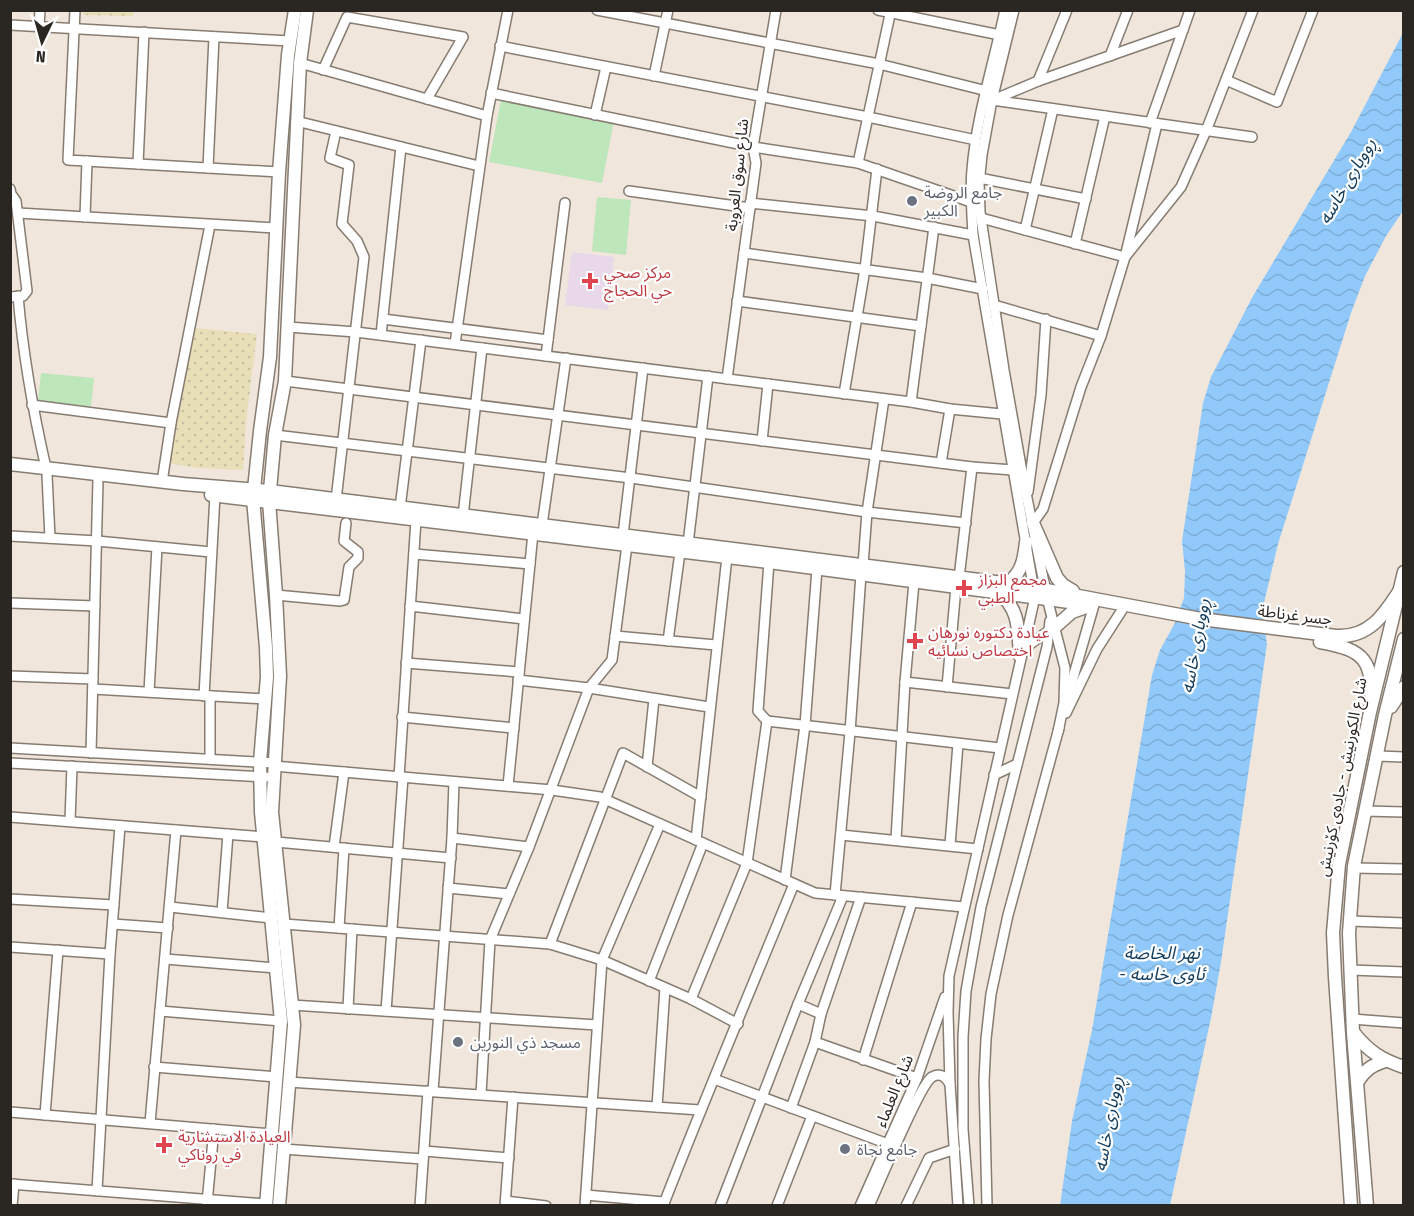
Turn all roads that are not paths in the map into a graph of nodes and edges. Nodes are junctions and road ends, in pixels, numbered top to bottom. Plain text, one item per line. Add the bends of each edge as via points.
1 (40, 10) edge
2 (75, 10) edge
3 (295, 10) edge
4 (307, 10) edge
5 (508, 10) edge
6 (597, 10) edge
7 (668, 10) edge
8 (776, 10) edge
9 (878, 10) edge
10 (1005, 10) edge
11 (1014, 10) edge
12 (1067, 10) edge
13 (1128, 10) edge
14 (1190, 10) edge
15 (1253, 10) edge
16 (1313, 10) edge
17 (890, 12) edge
18 (665, 23) junction
19 (10, 25) edge
20 (39, 26) junction
21 (74, 28) junction
22 (1183, 30) junction
23 (144, 32) junction
24 (1000, 34) junction
25 (214, 37) junction
26 (290, 41) junction
27 (770, 42) junction
28 (500, 46) junction
29 (1110, 56) junction
30 (300, 63) junction
31 (879, 64) junction
32 (606, 67) junction
33 (323, 70) junction
34 (654, 76) junction
35 (1226, 80) junction
36 (1038, 81) junction
37 (490, 93) junction
38 (989, 96) junction
39 (760, 98) junction
40 (427, 99) junction
41 (1053, 109) junction
42 (595, 115) junction
43 (487, 116) junction
44 (1105, 116) junction
45 (868, 117) junction
46 (296, 121) junction
47 (1153, 123) junction
48 (336, 131) junction
49 (1206, 131) junction
50 (1252, 137) dead end
51 (976, 140) junction
52 (400, 147) junction
53 (753, 147) junction
54 (87, 161) junction
55 (858, 163) junction
56 (138, 164) junction
57 (479, 166) junction
58 (208, 168) junction
59 (878, 169) junction
60 (279, 172) junction
61 (979, 178) junction
62 (1034, 188) junction
63 (10, 189) edge
64 (629, 191) dead end
65 (11, 194) edge
66 (1086, 199) junction
67 (971, 201) junction
68 (565, 203) dead end
69 (750, 205) junction
70 (18, 213) junction
71 (873, 216) junction
72 (85, 217) junction
73 (981, 218) junction
74 (210, 225) junction
75 (934, 227) junction
76 (276, 228) junction
77 (1025, 230) junction
78 (973, 235) junction
79 (1075, 243) junction
80 (744, 253) junction
81 (1125, 257) junction
82 (865, 269) junction
83 (927, 278) junction
84 (983, 289) junction
85 (14, 297) edge
86 (737, 301) junction
87 (994, 305) junction
88 (857, 317) junction
89 (383, 319) junction
90 (1046, 319) junction
91 (921, 326) junction
92 (288, 327) junction
93 (458, 328) junction
94 (356, 332) junction
95 (381, 335) junction
96 (1101, 336) junction
97 (421, 340) junction
98 (548, 340) junction
99 (455, 344) junction
100 (22, 346) junction
101 (482, 348) junction
102 (10, 349) edge
103 (546, 356) junction
104 (566, 358) junction
105 (643, 368) junction
106 (708, 376) junction
107 (727, 379) junction
108 (285, 381) junction
109 (768, 384) junction
110 (349, 390) junction
111 (844, 394) junction
112 (413, 398) junction
113 (884, 399) junction
114 (911, 402) junction
115 (32, 405) junction
116 (477, 407) junction
117 (950, 409) junction
118 (1002, 414) junction
119 (557, 416) junction
120 (171, 423) junction
121 (637, 425) junction
122 (701, 434) junction
123 (275, 435) junction
124 (762, 441) junction
125 (342, 444) junction
126 (405, 452) junction
127 (876, 455) junction
128 (470, 459) junction
129 (941, 463) junction
130 (10, 464) edge
131 (972, 467) junction
132 (10, 470) edge
133 (549, 470) junction
134 (1013, 470) junction
135 (47, 471) junction
136 (631, 478) junction
137 (99, 480) junction
138 (162, 482) junction
139 (694, 488) junction
140 (253, 494) junction
141 (215, 495) junction
142 (269, 496) junction
143 (1027, 499) junction
144 (336, 500) junction
145 (400, 508) junction
146 (867, 512) junction
147 (463, 516) junction
148 (416, 520) junction
149 (346, 523) dead end
150 (966, 523) junction
151 (1033, 523) junction
152 (537, 529) junction
153 (10, 536) edge
154 (50, 538) junction
155 (625, 540) junction
156 (97, 541) junction
157 (1026, 542) junction
158 (157, 547) junction
159 (684, 548) junction
160 (211, 552) junction
161 (414, 554) junction
162 (727, 557) junction
163 (769, 562) junction
164 (530, 564) junction
165 (817, 569) junction
166 (862, 570) junction
167 (1404, 572) edge
168 (914, 582) junction
169 (957, 582) junction
170 (1003, 588) junction
171 (1400, 590) junction
172 (1040, 592) junction
173 (276, 595) junction
174 (1082, 595) junction
175 (10, 603) edge
176 (1094, 605) junction
177 (95, 606) junction
178 (410, 606) junction
179 (1122, 610) junction
180 (1165, 615) junction
181 (524, 619) junction
182 (1053, 629) junction
183 (1281, 633) junction
184 (615, 636) junction
185 (1404, 639) edge
186 (668, 641) junction
187 (716, 645) junction
188 (1021, 653) junction
189 (406, 663) junction
190 (10, 676) edge
191 (519, 676) junction
192 (905, 682) junction
193 (93, 684) junction
194 (947, 687) junction
195 (1404, 687) edge
196 (589, 688) junction
197 (149, 692) junction
198 (1012, 694) junction
199 (207, 696) junction
200 (265, 699) junction
201 (654, 699) junction
202 (1371, 706) junction
203 (709, 707) junction
204 (1385, 715) junction
205 (402, 717) junction
206 (767, 721) junction
207 (805, 725) junction
208 (514, 728) junction
209 (850, 732) junction
210 (1058, 732) junction
211 (902, 738) junction
212 (958, 744) junction
213 (10, 748) edge
214 (1000, 748) junction
215 (91, 753) junction
216 (1377, 756) junction
217 (1404, 757) edge
218 (210, 759) junction
219 (260, 762) junction
220 (10, 763) edge
221 (1017, 764) junction
222 (72, 766) junction
223 (647, 767) junction
224 (274, 769) junction
225 (344, 772) junction
226 (994, 775) junction
227 (260, 777) junction
228 (401, 777) junction
229 (454, 782) junction
230 (508, 786) junction
231 (552, 790) junction
232 (701, 797) junction
233 (605, 799) junction
234 (1365, 811) junction
235 (1404, 812) edge
236 (11, 817) edge
237 (70, 821) junction
238 (660, 824) junction
239 (120, 826) junction
240 (10, 828) edge
241 (176, 830) junction
242 (228, 834) junction
243 (841, 835) junction
244 (264, 837) junction
245 (452, 838) junction
246 (896, 840) junction
247 (276, 842) junction
248 (699, 842) junction
249 (950, 845) junction
250 (334, 847) junction
251 (530, 847) junction
252 (344, 848) junction
253 (978, 849) junction
254 (397, 853) junction
255 (451, 858) junction
256 (747, 863) junction
257 (1354, 868) junction
258 (1404, 869) edge
259 (789, 882) junction
260 (448, 888) junction
261 (509, 894) junction
262 (839, 895) junction
263 (861, 897) junction
264 (10, 899) edge
265 (912, 902) junction
266 (114, 905) junction
267 (170, 907) junction
268 (964, 907) junction
269 (222, 912) junction
270 (271, 918) junction
271 (1350, 921) junction
272 (1404, 923) edge
273 (113, 924) junction
274 (284, 924) junction
275 (168, 928) junction
276 (339, 928) junction
277 (352, 929) junction
278 (392, 932) junction
279 (444, 936) junction
280 (490, 940) junction
281 (550, 944) junction
282 (10, 947) edge
283 (58, 950) junction
284 (110, 954) junction
285 (165, 959) junction
286 (602, 960) junction
287 (276, 968) junction
288 (1350, 970) junction
289 (1404, 972) edge
290 (649, 981) junction
291 (948, 986) junction
292 (665, 988) junction
293 (691, 999) junction
294 (798, 1004) junction
295 (292, 1005) junction
296 (348, 1009) junction
297 (160, 1011) junction
298 (386, 1011) junction
299 (821, 1014) junction
300 (438, 1015) junction
301 (485, 1017) junction
302 (1352, 1019) junction
303 (281, 1021) junction
304 (1404, 1023) edge
305 (738, 1024) junction
306 (597, 1025) junction
307 (1353, 1033) junction
308 (815, 1042) junction
309 (863, 1060) junction
310 (1385, 1061) junction
311 (154, 1067) junction
312 (1404, 1067) edge
313 (917, 1078) junction
314 (283, 1079) junction
315 (714, 1079) junction
316 (1358, 1081) junction
317 (951, 1084) junction
318 (431, 1091) junction
319 (482, 1095) junction
320 (513, 1097) junction
321 (763, 1098) junction
322 (592, 1104) junction
323 (657, 1107) junction
324 (791, 1108) junction
325 (700, 1110) junction
326 (10, 1112) edge
327 (45, 1115) junction
328 (812, 1116) junction
329 (101, 1119) junction
330 (150, 1123) junction
331 (214, 1129) junction
332 (958, 1129) junction
333 (272, 1134) junction
334 (888, 1144) junction
335 (283, 1149) junction
336 (955, 1149) junction
337 (423, 1155) junction
338 (509, 1158) junction
339 (12, 1184) edge
340 (97, 1191) junction
341 (585, 1195) junction
342 (207, 1202) edge
343 (506, 1203) edge
344 (663, 1204) edge
345 (266, 1205) edge
346 (12, 1206) edge
347 (279, 1206) edge
348 (420, 1206) edge
349 (546, 1206) edge
350 (585, 1206) edge
351 (720, 1206) edge
352 (777, 1206) edge
353 (860, 1206) edge
354 (869, 1206) edge
355 (906, 1206) edge
356 (958, 1206) edge
357 (969, 1206) edge
358 (987, 1206) edge
359 (1351, 1206) edge
360 (1367, 1206) edge

1 - 20 street
2 - 21 street
3 - 26 main road
4 - 30 main road
5 - 28 street
6 - 18 street
7 - 18 street
8 - 27 street, شارع سوق العروبة
9 - 17 street
10 - 24 street
11 - 38 street
12 - 36 street
13 - 29 street
14 - 22 street
15 - 35 street
16 - 35 street via 1277,102
17 - 24 street
17 - 31 street
18 - 27 street
18 - 34 street
19 - 20 street
20 - 21 street
21 - 23 street
21 - 54 street via 68,160
22 - 29 street
22 - 47 street
23 - 25 street
23 - 56 street
24 - 38 street
25 - 26 street
25 - 58 street
26 - 60 main road
27 - 31 street
27 - 39 street, شارع سوق العروبة
28 - 32 street
28 - 37 street
29 - 36 street
30 - 33 street
30 - 46 main road
31 - 38 street
31 - 45 street
32 - 34 street
32 - 42 street
33 - 40 street
33 - 40 street via 347,17 463,37
34 - 39 street
35 - 49 street
36 - 38 street
37 - 42 street
37 - 43 street
38 - 41 street
38 - 51 street
38 - 61 street
39 - 45 street
39 - 53 street, شارع سوق العروبة
40 - 43 street
41 - 44 street
41 - 62 street
42 - 53 street
43 - 57 street
44 - 47 street
44 - 66 street
45 - 51 street
45 - 55 street
46 - 48 street
46 - 92 main road
47 - 49 street
47 - 81 street
48 - 52 street
48 - 94 street via 330,158 349,165 342,224 357,241 364,257
49 - 50 street
49 - 81 street via 1180,187
51 - 67 street
52 - 57 street
52 - 89 street
53 - 55 street
53 - 69 street, شارع سوق العروبة via 756,163
54 - 56 street
54 - 72 street
55 - 59 street
56 - 58 street
57 - 93 street
58 - 60 street
59 - 67 street
59 - 71 street
60 - 76 main road
61 - 62 street
61 - 73 street
62 - 66 street
62 - 77 street
63 - 65 street
64 - 69 street
65 - 70 street
66 - 79 street
67 - 78 street
68 - 98 street
69 - 71 street
69 - 80 street, شارع سوق العروبة
70 - 72 street
70 - 85 street via 27,291
71 - 75 street
71 - 82 street
72 - 74 street
73 - 77 street
73 - 87 street
74 - 76 street
74 - 120 street
75 - 78 street
75 - 83 street
76 - 140 main road via 270,357
77 - 79 street
78 - 84 street
79 - 81 street
80 - 82 street
80 - 86 street, شارع سوق العروبة
81 - 96 street
82 - 83 street
82 - 88 street
83 - 84 street
83 - 91 street
84 - 118 street
85 - 100 street
86 - 88 street
86 - 107 street, شارع سوق العروبة
87 - 90 street
87 - 143 street
88 - 91 street
88 - 111 street
89 - 93 street
89 - 95 street
90 - 96 street
90 - 143 street via 1041,395
91 - 114 street
92 - 94 street
92 - 108 main road
93 - 98 street
93 - 99 street
94 - 95 street
94 - 110 street
95 - 97 street
96 - 151 street via 1043,509
97 - 99 street
97 - 112 street
98 - 103 street
99 - 101 street
100 - 102 street
100 - 115 street
101 - 103 street
101 - 116 street
103 - 104 street
104 - 105 street
104 - 119 street
105 - 106 street
105 - 121 street
106 - 107 street
106 - 122 street
107 - 109 street
108 - 110 street
108 - 123 main road
109 - 111 street
109 - 124 street
110 - 112 street
110 - 125 street
111 - 113 street
112 - 116 street
112 - 126 street
113 - 114 street
113 - 127 street
114 - 117 street
115 - 120 street
115 - 135 street
116 - 119 street
116 - 128 street
117 - 118 street
117 - 129 street
118 - 134 street
119 - 121 street
119 - 133 street
120 - 138 street
121 - 122 street
121 - 136 street
122 - 124 street
122 - 139 street
123 - 125 street
123 - 142 main road
124 - 127 street
125 - 126 street
125 - 144 street
126 - 128 street
126 - 145 street
127 - 129 street
127 - 146 street
128 - 133 street
128 - 147 street
129 - 131 street
130 - 135 main road
131 - 134 street
131 - 150 street
132 - 135 main road
133 - 136 street
133 - 152 street
134 - 157 street
135 - 137 main road
135 - 138 main road
135 - 154 street
136 - 139 street
136 - 155 street
137 - 141 main road
137 - 156 street
138 - 140 main road
139 - 146 street
139 - 159 street
140 - 141 main road
140 - 142 main road
140 - 200 main road via 266,647
141 - 160 street
142 - 144 main road
142 - 148 main road
142 - 173 main road
143 - 151 street
144 - 145 main road
145 - 147 main road
146 - 150 street
146 - 166 street
147 - 152 main road
148 - 152 main road
148 - 161 street
149 - 173 street via 344,541 358,552 358,558 349,567 344,600
150 - 169 street
151 - 172 street
151 - 174 main road via 1057,578
152 - 155 main road
152 - 164 street
153 - 154 street
154 - 156 street
155 - 159 main road
155 - 184 street
156 - 158 street
156 - 177 street
157 - 170 main road via 1022,567
157 - 172 street
158 - 160 street
158 - 197 street
159 - 162 main road
159 - 166 main road
159 - 186 street
160 - 199 street
161 - 164 street
161 - 178 street
162 - 163 main road
162 - 187 street
163 - 165 main road
163 - 206 street via 758,711
164 - 181 street
165 - 166 main road
165 - 207 street
166 - 168 main road
166 - 169 main road
166 - 209 street
167 - 171 main road, شارع الكورنيش - جادەی کۆرنیش
168 - 169 main road
168 - 192 street
169 - 170 main road
169 - 194 street
170 - 172 main road
170 - 188 main road via 1014,612
171 - 183 main road, جسر غرناطة via 1376,623 1354,635
171 - 202 main road, شارع الكورنيش - جادەی کۆرنیش
172 - 174 main road
172 - 176 main road
172 - 182 street
172 - 188 street
173 - 224 main road via 280,676
174 - 180 main road
175 - 177 street
176 - 179 main road
176 - 182 main road via 1072,612
176 - 210 street
177 - 193 street
178 - 181 street
178 - 189 street
179 - 180 main road
179 - 210 street via 1097,649
180 - 183 main road, جسر غرناطة
181 - 191 street
182 - 188 street
182 - 210 street via 1065,678
182 - 221 street
183 - 202 main road, جسر غرناطة via 1354,651 1370,672
184 - 186 street
184 - 196 street via 612,660
185 - 204 main road, شارع الكورنيش - جادەی کۆرنیش
186 - 187 street
187 - 203 street
188 - 198 street
189 - 191 street
189 - 205 street
190 - 193 street
191 - 196 street
191 - 208 street
192 - 194 street
192 - 211 street
193 - 197 street
193 - 215 street
194 - 198 street
195 - 204 main road
196 - 201 street
196 - 231 street
197 - 199 street
198 - 214 street
199 - 200 street
199 - 218 street
200 - 219 main road
201 - 203 street
201 - 223 street
202 - 359 main road, شارع الكورنيش - جادەی کۆرنیش via 1339,864 1333,933
203 - 232 street
204 - 216 main road, شارع الكورنيش - جادەی کۆرنیش
205 - 208 street
205 - 228 street
206 - 207 street
206 - 256 street
207 - 209 street
207 - 259 street
208 - 230 street
209 - 211 street
209 - 243 street
210 - 358 street via 1008,915 992,994 984,1081
211 - 212 street
211 - 246 street
212 - 214 street
212 - 249 street
213 - 215 street
214 - 226 street
215 - 218 street
216 - 217 street
216 - 234 main road, شارع الكورنيش - جادەی کۆرنیش
218 - 219 street
219 - 224 street
219 - 227 main road
220 - 222 street
221 - 226 street
221 - 332 street via 981,907 966,991
222 - 227 street
222 - 237 street
223 - 232 street
223 - 233 street via 623,753
224 - 225 street
224 - 227 street
224 - 247 main road via 272,812
225 - 228 street
225 - 250 street
226 - 253 street
227 - 244 main road
228 - 229 street
228 - 254 street
229 - 230 street
229 - 245 street
230 - 231 street
231 - 233 street
231 - 251 street
232 - 248 street
233 - 238 street
233 - 281 street
234 - 235 street
234 - 257 main road, شارع الكورنيش - جادەی کۆرنیش
236 - 237 street
236 - 240 street
237 - 239 street
238 - 248 street
238 - 286 street
239 - 241 street
239 - 266 street
241 - 242 street
241 - 267 street
242 - 244 street
242 - 269 street
243 - 246 street
243 - 262 street
244 - 270 main road
245 - 251 street
245 - 255 street
246 - 249 street
247 - 250 street
247 - 274 main road
248 - 256 street
248 - 290 street
249 - 253 street
250 - 252 street
251 - 261 street
252 - 254 street
252 - 276 street
253 - 268 street
254 - 255 street
254 - 278 street
255 - 260 street
256 - 259 street
256 - 293 street
257 - 258 street
257 - 271 main road, شارع الكورنيش - جادەی کۆرنیش
259 - 262 street via 815,893
259 - 305 street
260 - 261 street
260 - 279 street
261 - 280 street
262 - 263 street
262 - 294 street
263 - 265 street
263 - 299 street
264 - 266 street
265 - 268 street
265 - 309 street
266 - 273 street
267 - 269 street
267 - 275 street
268 - 291 street
269 - 270 street
270 - 287 main road
271 - 272 street
271 - 288 main road, شارع الكورنيش - جادەی کۆرنیش
273 - 275 street
273 - 284 street
274 - 276 street
274 - 295 main road
275 - 285 street
276 - 277 street
277 - 278 street
277 - 296 street
278 - 279 street
278 - 298 street
279 - 280 street
279 - 300 street
280 - 281 street
280 - 301 street
281 - 286 street
282 - 283 street
283 - 284 street
283 - 327 street
284 - 329 street
285 - 287 street
285 - 297 street
286 - 290 street
286 - 306 street
287 - 303 main road
288 - 289 street
288 - 302 main road, شارع الكورنيش - جادەی کۆرنیش
290 - 292 street
291 - 313 street, شارع العلماء
291 - 317 street
292 - 293 street
292 - 323 street
293 - 305 street
294 - 299 street
294 - 321 street
295 - 296 street
295 - 314 main road via 294,1025
296 - 298 street
297 - 303 street
297 - 311 street
298 - 300 street
299 - 308 street
300 - 301 street
300 - 318 street
301 - 306 street
301 - 319 street
302 - 304 street
302 - 307 main road, شارع الكورنيش - جادەی کۆرنیش
303 - 314 main road
305 - 315 street
306 - 322 street
307 - 310 main road
307 - 316 main road, شارع الكورنيش - جادەی کۆرنیش
308 - 309 street
308 - 324 street
309 - 313 street
310 - 312 main road
310 - 316 main road via 1369,1068
311 - 314 street
311 - 330 street
313 - 334 street, شارع العلماء
314 - 318 street
314 - 333 main road
314 - 335 main road
315 - 321 street
315 - 325 street
316 - 360 main road, شارع الكورنيش - جادەی کۆرنیش
317 - 332 street
317 - 354 street, شارع العلماء via 940,1075 927,1080
318 - 319 street
318 - 337 street
319 - 320 street
320 - 322 street
320 - 338 street
321 - 324 street
321 - 351 street
322 - 323 street
322 - 341 street
323 - 325 street
324 - 328 street
325 - 344 street
326 - 327 street
327 - 329 street
328 - 334 street
328 - 352 street
329 - 330 street
329 - 340 street
330 - 331 street
331 - 333 street
331 - 342 street
332 - 336 street
332 - 357 street
333 - 345 main road
334 - 353 street, شارع العلماء
335 - 337 street
335 - 347 main road
336 - 355 street via 929,1158
336 - 356 street
337 - 338 street
337 - 348 street
338 - 343 street
339 - 340 street
339 - 346 street
340 - 342 street
341 - 344 street
341 - 350 street
342 - 345 street
343 - 349 street

